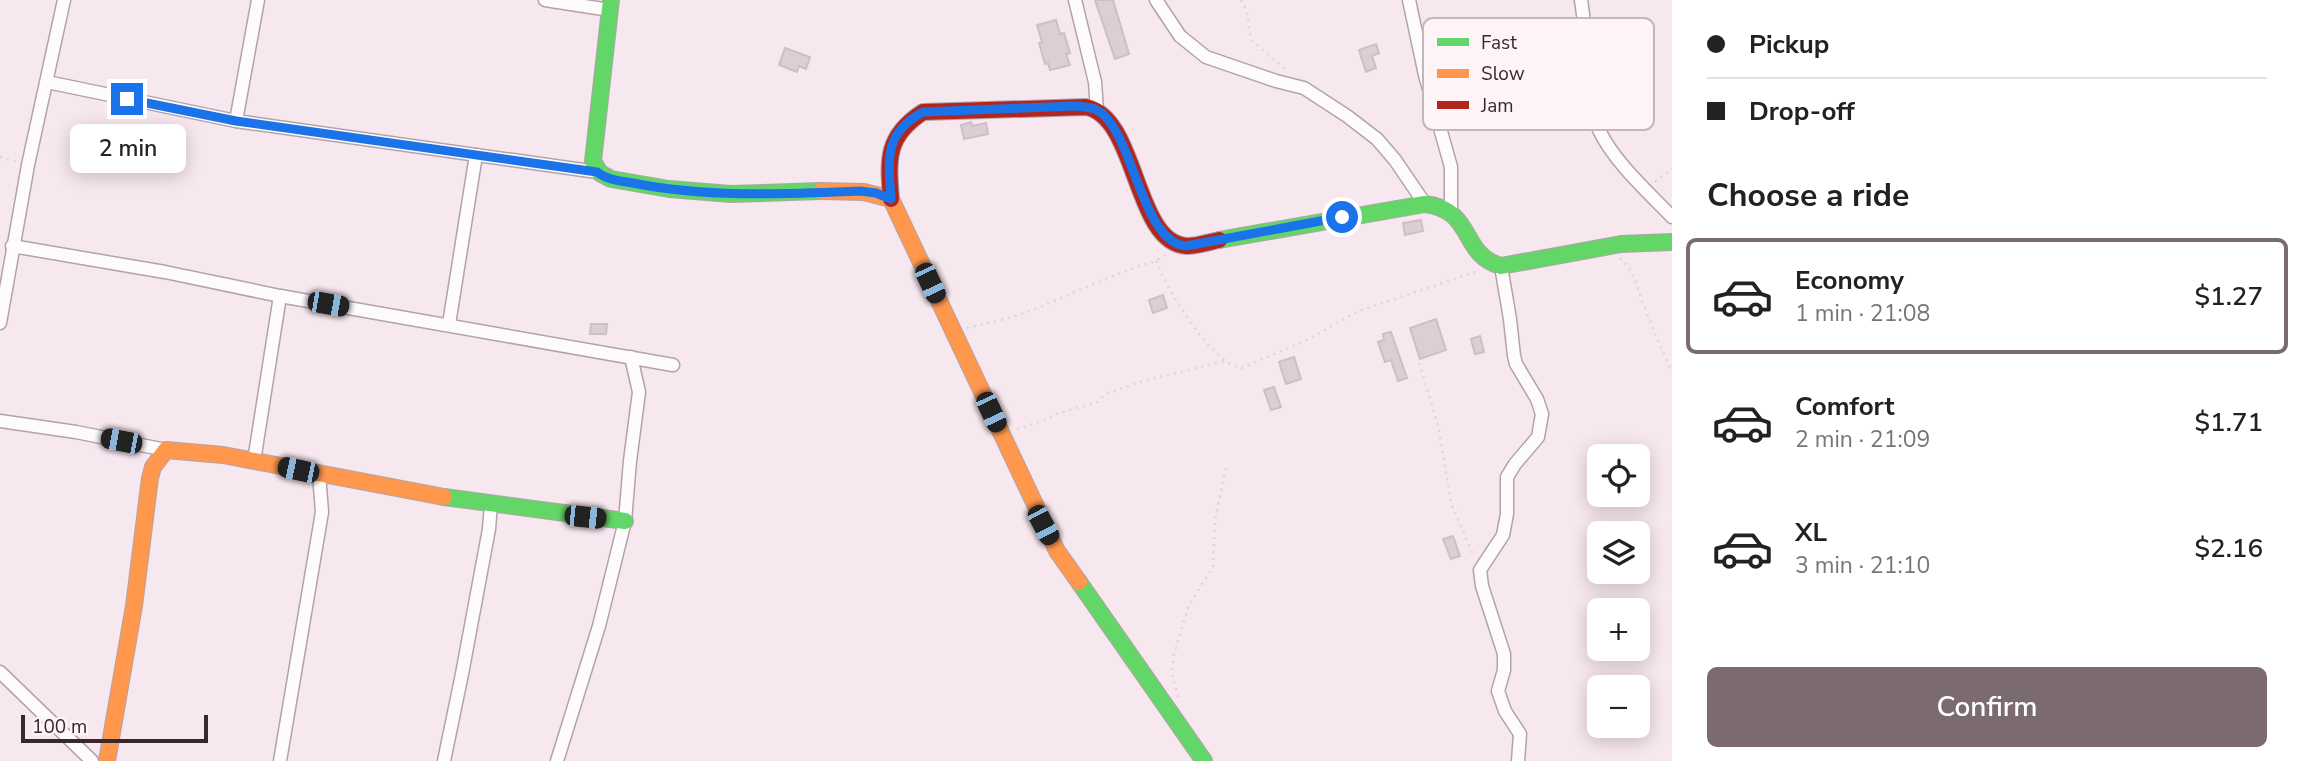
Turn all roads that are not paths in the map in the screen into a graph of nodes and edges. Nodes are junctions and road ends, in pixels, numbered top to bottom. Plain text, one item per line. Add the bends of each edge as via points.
1 (64, 0) edge
2 (257, 0) edge
3 (545, 0) edge
4 (1075, 0) edge
5 (1156, 0) edge
6 (1409, 0) edge
7 (1581, 0) edge
8 (611, 5) edge
9 (1583, 18) edge
10 (1423, 62) edge
11 (47, 82) junction
12 (1097, 110) junction
13 (236, 121) junction
14 (1441, 130) edge
15 (1599, 130) edge
16 (476, 155) junction
17 (597, 172) junction
18 (891, 199) junction
19 (1424, 204) junction
20 (1451, 212) junction
21 (1672, 217) edge
22 (1672, 242) edge
23 (12, 246) junction
24 (1498, 265) junction
25 (280, 296) junction
26 (0, 323) edge
27 (449, 324) junction
28 (631, 357) junction
29 (673, 365) dead end
30 (0, 421) edge
31 (166, 450) junction
32 (254, 461) junction
33 (319, 474) junction
34 (491, 504) junction
35 (625, 521) junction
36 (0, 672) edge
37 (92, 761) edge
38 (107, 761) edge
39 (280, 761) edge
40 (444, 761) edge
41 (557, 761) edge
42 (1204, 761) edge
43 (1518, 761) edge

1 - 11 street
2 - 13 street
3 - 8 street
4 - 12 street via 1095,82
5 - 19 street via 1180,36 1206,57 1304,88 1377,139
6 - 10 street
7 - 9 street
8 - 17 street via 593,162
11 - 13 street
11 - 23 street
12 - 18 street via 1076,106 923,112 896,134 889,170
12 - 19 street via 1117,135 1145,203 1167,240 1178,246
13 - 16 street
14 - 20 street via 1451,167
15 - 21 street
16 - 17 street
16 - 27 street
17 - 18 street via 606,178 666,190 761,194 860,191
18 - 42 street via 1057,551
19 - 20 street
20 - 24 street via 1477,251
22 - 24 street via 1607,246
23 - 25 street
23 - 26 street
24 - 43 street via 1516,364 1542,414 1538,437 1507,477 1503,535 1480,570 1504,654 1498,691 1520,734
25 - 27 street
25 - 32 street
27 - 28 street
28 - 29 street
28 - 35 street via 639,392
30 - 31 street
31 - 32 street
31 - 38 street via 150,478
32 - 33 street
33 - 34 street
33 - 39 street via 322,512
34 - 35 street
34 - 40 street
35 - 41 street via 599,626
36 - 37 street

